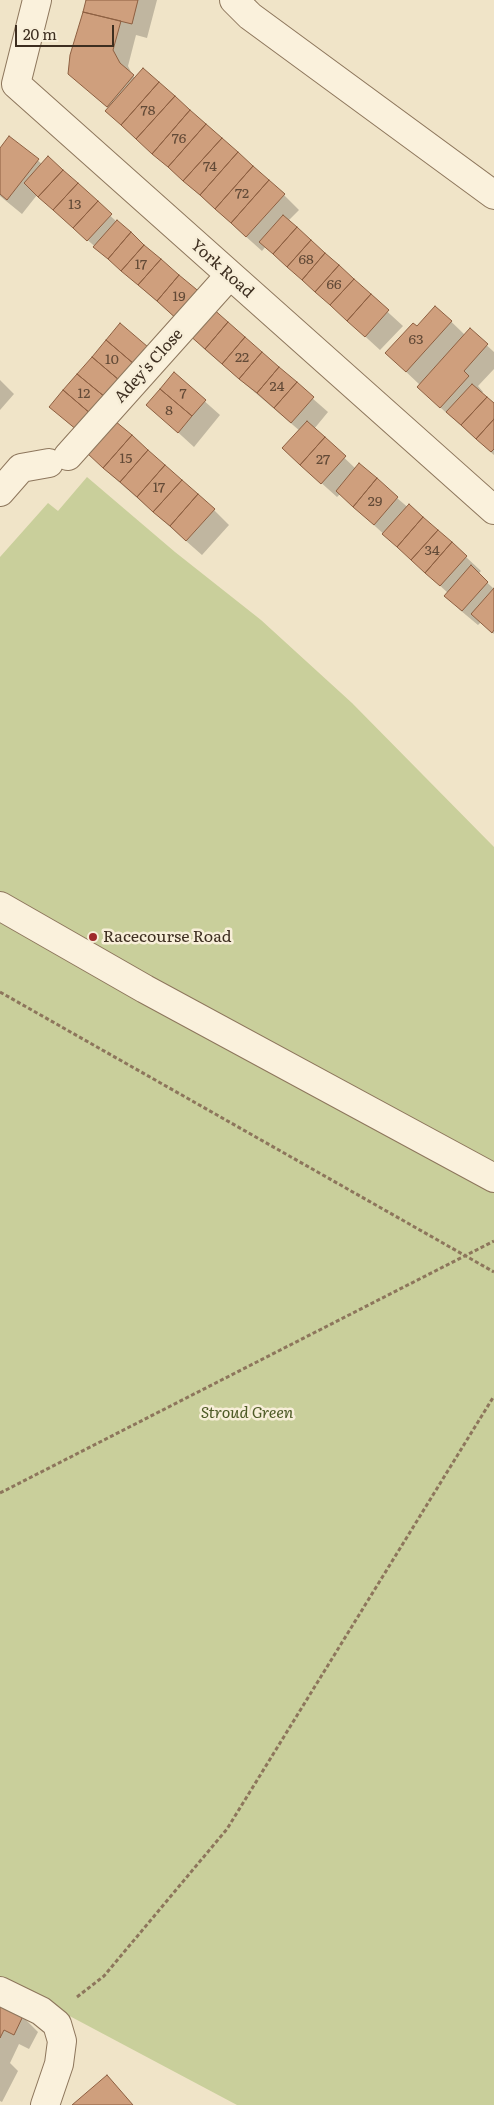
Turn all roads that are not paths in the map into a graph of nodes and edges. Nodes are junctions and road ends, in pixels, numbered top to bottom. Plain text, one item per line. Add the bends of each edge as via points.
1 (37, 0) edge
2 (234, 0) edge
3 (8, 87) edge
4 (494, 196) edge
5 (229, 276) junction
6 (0, 492) edge
7 (494, 510) edge
8 (0, 906) edge
9 (494, 1178) edge
10 (0, 1991) edge
11 (45, 2105) edge

1 - 3 street, York Road
2 - 4 street via 250,16
3 - 5 street, York Road
5 - 6 street, Adey's Close via 59,460 21,468
5 - 7 street, York Road
8 - 9 street via 145,989
10 - 11 street via 41,2011 57,2024 62,2041 59,2064

